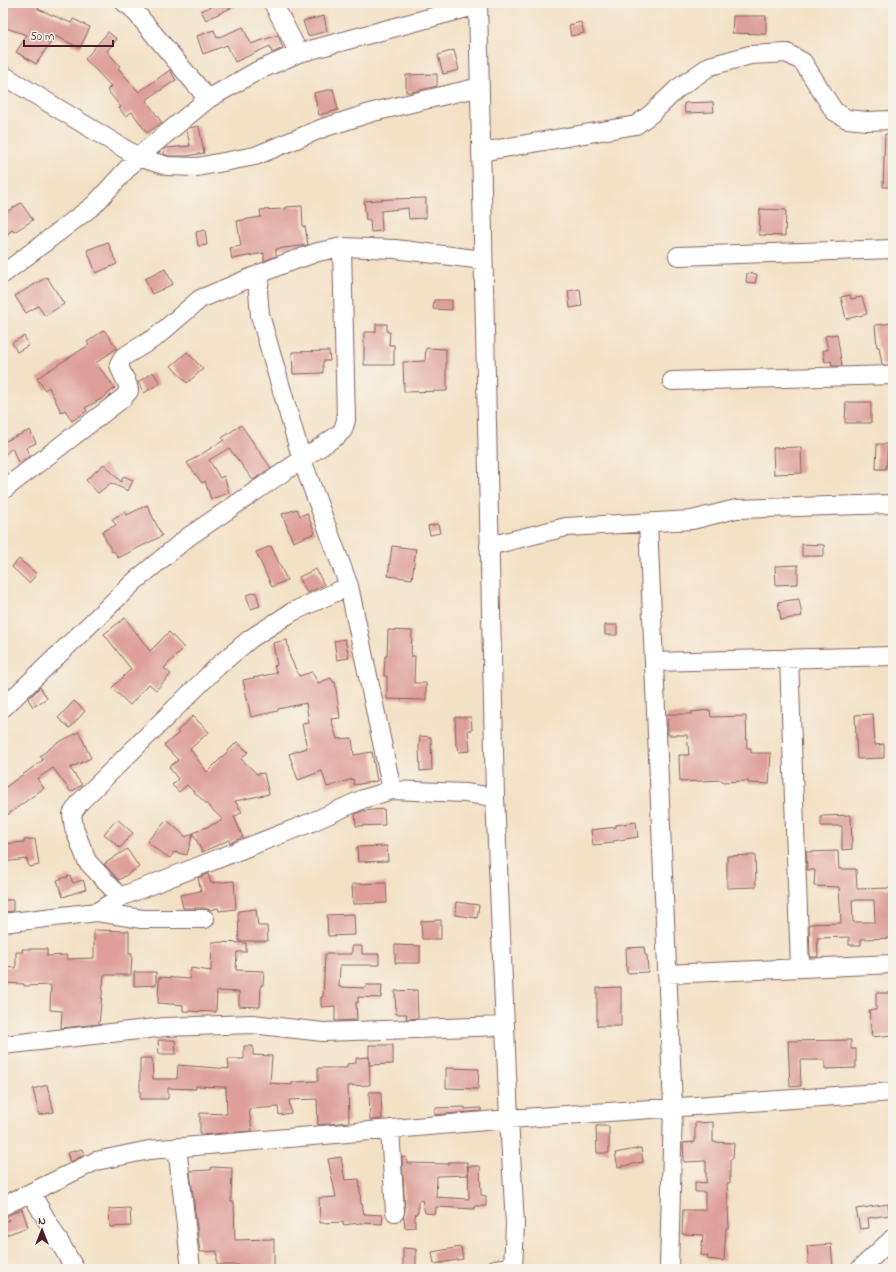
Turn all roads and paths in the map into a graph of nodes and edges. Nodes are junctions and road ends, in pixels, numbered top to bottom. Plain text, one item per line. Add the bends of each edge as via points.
1 (126, 3) edge
2 (273, 3) edge
3 (478, 4) edge
4 (299, 53) junction
5 (3, 75) edge
6 (480, 87) junction
7 (208, 100) junction
8 (893, 120) edge
9 (481, 152) junction
10 (138, 157) junction
11 (342, 247) junction
12 (893, 249) edge
13 (678, 256) dead end
14 (484, 260) junction
15 (261, 273) junction
16 (3, 274) edge
17 (893, 375) edge
18 (672, 381) dead end
19 (302, 460) junction
20 (3, 490) edge
21 (893, 504) edge
22 (648, 523) junction
23 (489, 546) junction
24 (348, 586) junction
25 (893, 656) edge
26 (789, 658) junction
27 (654, 662) junction
28 (3, 708) edge
29 (392, 790) junction
30 (495, 797) junction
31 (120, 898) junction
32 (97, 912) junction
33 (205, 919) dead end
34 (3, 923) edge
35 (893, 964) edge
36 (800, 968) junction
37 (667, 974) junction
38 (504, 1026) junction
39 (3, 1045) edge
40 (893, 1092) edge
41 (673, 1107) junction
42 (508, 1119) junction
43 (390, 1129) junction
44 (177, 1147) junction
45 (31, 1193) junction
46 (3, 1206) edge
47 (395, 1212) dead end
48 (893, 1238) edge
49 (513, 1268) edge
50 (75, 1269) edge
51 (191, 1269) edge
52 (495, 1269) edge
53 (669, 1269) edge
54 (860, 1269) edge

1 - 7 street
2 - 4 street
3 - 4 street
3 - 6 street
4 - 7 street via 257,71
5 - 10 street
6 - 9 street
6 - 10 street via 373,112 323,128 255,156 197,167 167,166
7 - 10 street
8 - 9 street via 847,119 834,111 803,62 787,53 750,55 710,66 677,89 636,125
9 - 14 street
10 - 16 street via 94,205
11 - 14 street via 395,249
11 - 15 street via 318,252
11 - 19 street via 346,420 343,430 338,435
12 - 13 street
14 - 23 street
15 - 19 street via 258,291 260,315
15 - 20 street via 200,299 156,337 123,357 119,364 120,373 128,383 129,391 123,398
17 - 18 street
19 - 24 street
19 - 28 street via 188,537 135,581
21 - 22 street via 736,510 692,520
22 - 23 street via 566,527
22 - 27 street
23 - 30 street
24 - 29 street
24 - 31 street via 292,612 250,639 218,666 80,802 72,814 74,828 84,854 87,861
25 - 26 street
26 - 27 street
26 - 36 street
27 - 37 street
29 - 30 street
29 - 31 street via 363,799 312,822
30 - 38 street
31 - 32 street
32 - 33 street via 142,919
32 - 34 street
35 - 36 street
36 - 37 street
37 - 41 street
38 - 39 street via 323,1032 244,1024 165,1027
38 - 42 street
40 - 41 street
41 - 42 street
41 - 53 street
42 - 43 street
42 - 49 street via 515,1224
43 - 44 street
43 - 47 street
44 - 45 street via 96,1161
44 - 51 street
45 - 46 street
45 - 50 street
48 - 54 street
49 - 52 street

